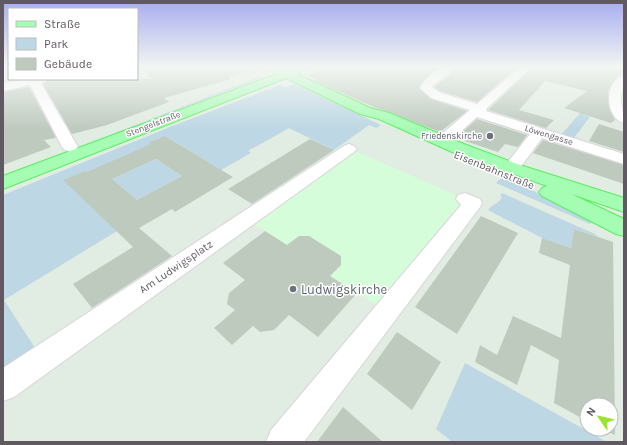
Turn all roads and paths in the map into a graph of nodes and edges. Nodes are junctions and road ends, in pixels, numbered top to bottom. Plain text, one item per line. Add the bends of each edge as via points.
1 (40, 88) edge
2 (229, 88) edge
3 (234, 88) edge
4 (317, 88) edge
5 (426, 88) edge
6 (504, 88) edge
7 (618, 88) edge
8 (365, 111) junction
9 (478, 111) junction
10 (624, 119) edge
11 (539, 132) junction
12 (442, 141) junction
13 (70, 147) junction
14 (349, 149) dead end
15 (624, 159) edge
16 (511, 168) junction
17 (3, 173) edge
18 (3, 183) edge
19 (465, 199) dead end
20 (624, 205) edge
21 (624, 227) edge
22 (3, 386) edge
23 (283, 442) edge

1 - 13 street
2 - 13 main road, Stengelstraße
3 - 18 main road, Stengelstraße
4 - 8 main road, Eisenbahnstraße
5 - 9 street, Löwengasse via 434,95
6 - 9 street
7 - 10 street via 616,108
8 - 12 main road, Eisenbahnstraße via 384,116
8 - 21 main road, Eisenbahnstraße via 376,120 530,184
9 - 11 street, Löwengasse
9 - 12 street
11 - 15 street, Löwengasse
11 - 16 street
12 - 16 main road, Eisenbahnstraße
13 - 17 main road, Stengelstraße
14 - 22 street, Am Ludwigsplatz
16 - 20 main road, Eisenbahnstraße
19 - 23 street via 474,203

